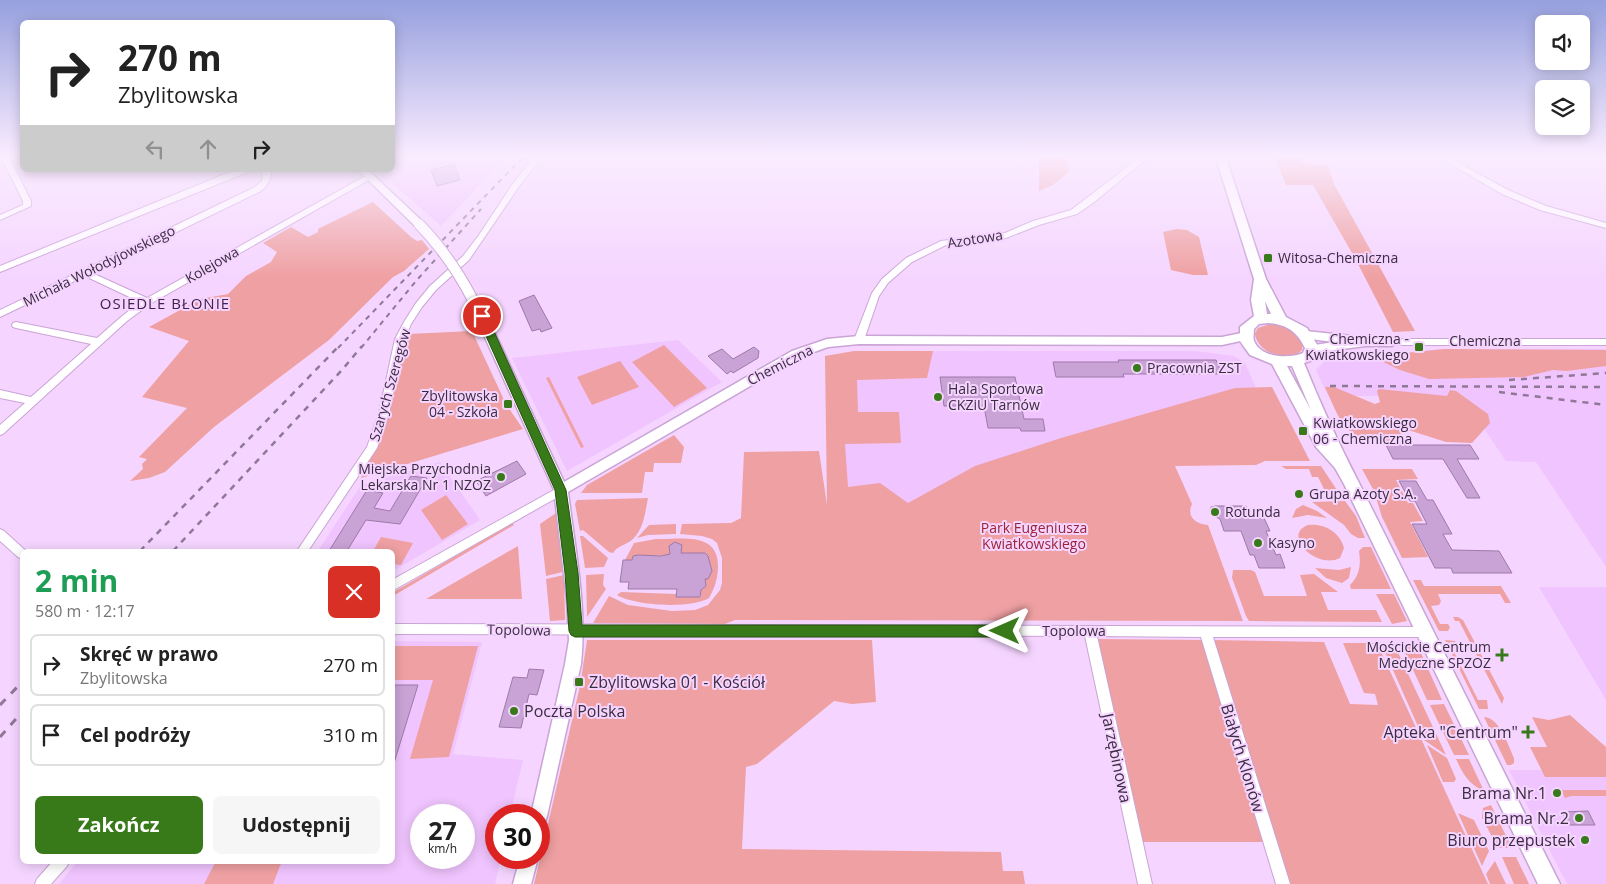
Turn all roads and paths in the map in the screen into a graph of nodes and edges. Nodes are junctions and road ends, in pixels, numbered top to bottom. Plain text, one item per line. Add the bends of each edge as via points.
1 (24, 196) edge
2 (178, 196) edge
3 (243, 196) edge
4 (327, 196) edge
5 (391, 196) edge
6 (509, 196) edge
7 (1094, 196) edge
8 (1233, 196) edge
9 (1515, 196) edge
10 (0, 218) edge
11 (1606, 226) edge
12 (0, 269) edge
13 (86, 272) junction
14 (1260, 279) junction
15 (147, 302) junction
16 (0, 314) edge
17 (1261, 319) junction
18 (1282, 320) junction
19 (16, 325) dead end
20 (1306, 335) junction
21 (859, 340) junction
22 (99, 342) junction
23 (1249, 342) junction
24 (1364, 342) junction
25 (1392, 342) joint
26 (1606, 342) edge
27 (1312, 349) junction
28 (1277, 361) junction
29 (1297, 362) junction
30 (0, 394) edge
31 (33, 402) junction
32 (0, 431) edge
33 (1340, 464) junction
34 (560, 490) junction
35 (0, 534) edge
36 (303, 549) edge
37 (20, 552) edge
38 (395, 584) edge
39 (395, 629) edge
40 (575, 631) junction
41 (1090, 631) junction
42 (1204, 631) junction
43 (1425, 632) junction
44 (542, 804) edge
45 (59, 864) edge
46 (526, 869) edge
47 (42, 884) edge
48 (522, 884) edge
49 (1145, 884) edge
50 (1282, 884) edge
51 (1549, 884) edge

1 - 10 street via 26,206
2 - 12 street
3 - 13 street, Michała Wołodyjowskiego
4 - 15 street, Kolejowa
5 - 34 street, bridge via 439,244 469,288
6 - 36 street, Szarych Szeregów via 466,258 433,288 406,324 372,448
7 - 21 street, Azotowa via 1074,212 1006,235 944,243 909,260 885,281 875,295
8 - 14 main road
9 - 11 street via 1542,208
13 - 15 street
13 - 16 street, Michała Wołodyjowskiego
14 - 17 main road via 1258,300
14 - 18 main road
15 - 22 street, Kolejowa
17 - 18 main road
17 - 23 main road via 1247,327
18 - 20 main road
19 - 22 street
20 - 24 street, Chemiczna
20 - 27 main road
21 - 23 street, Chemiczna
21 - 34 street, Chemiczna via 827,343 796,354
22 - 31 street, Kolejowa
23 - 28 main road via 1263,356
24 - 25 street, Chemiczna
24 - 27 street, Chemiczna
25 - 26 street, Chemiczna
27 - 29 main road via 1307,357
28 - 29 main road
28 - 33 main road via 1321,443
29 - 33 main road
30 - 31 street
31 - 32 street, Kolejowa
33 - 43 main road
34 - 38 street, Chemiczna
34 - 40 street via 572,573
35 - 37 street
39 - 40 street, Topolowa
40 - 41 street, Topolowa
40 - 44 street via 573,664
41 - 42 street, Topolowa
41 - 49 street, Jarzębinowa
42 - 43 street, Topolowa
42 - 50 street, Białych Klonów
43 - 51 main road
45 - 47 street
46 - 48 street

